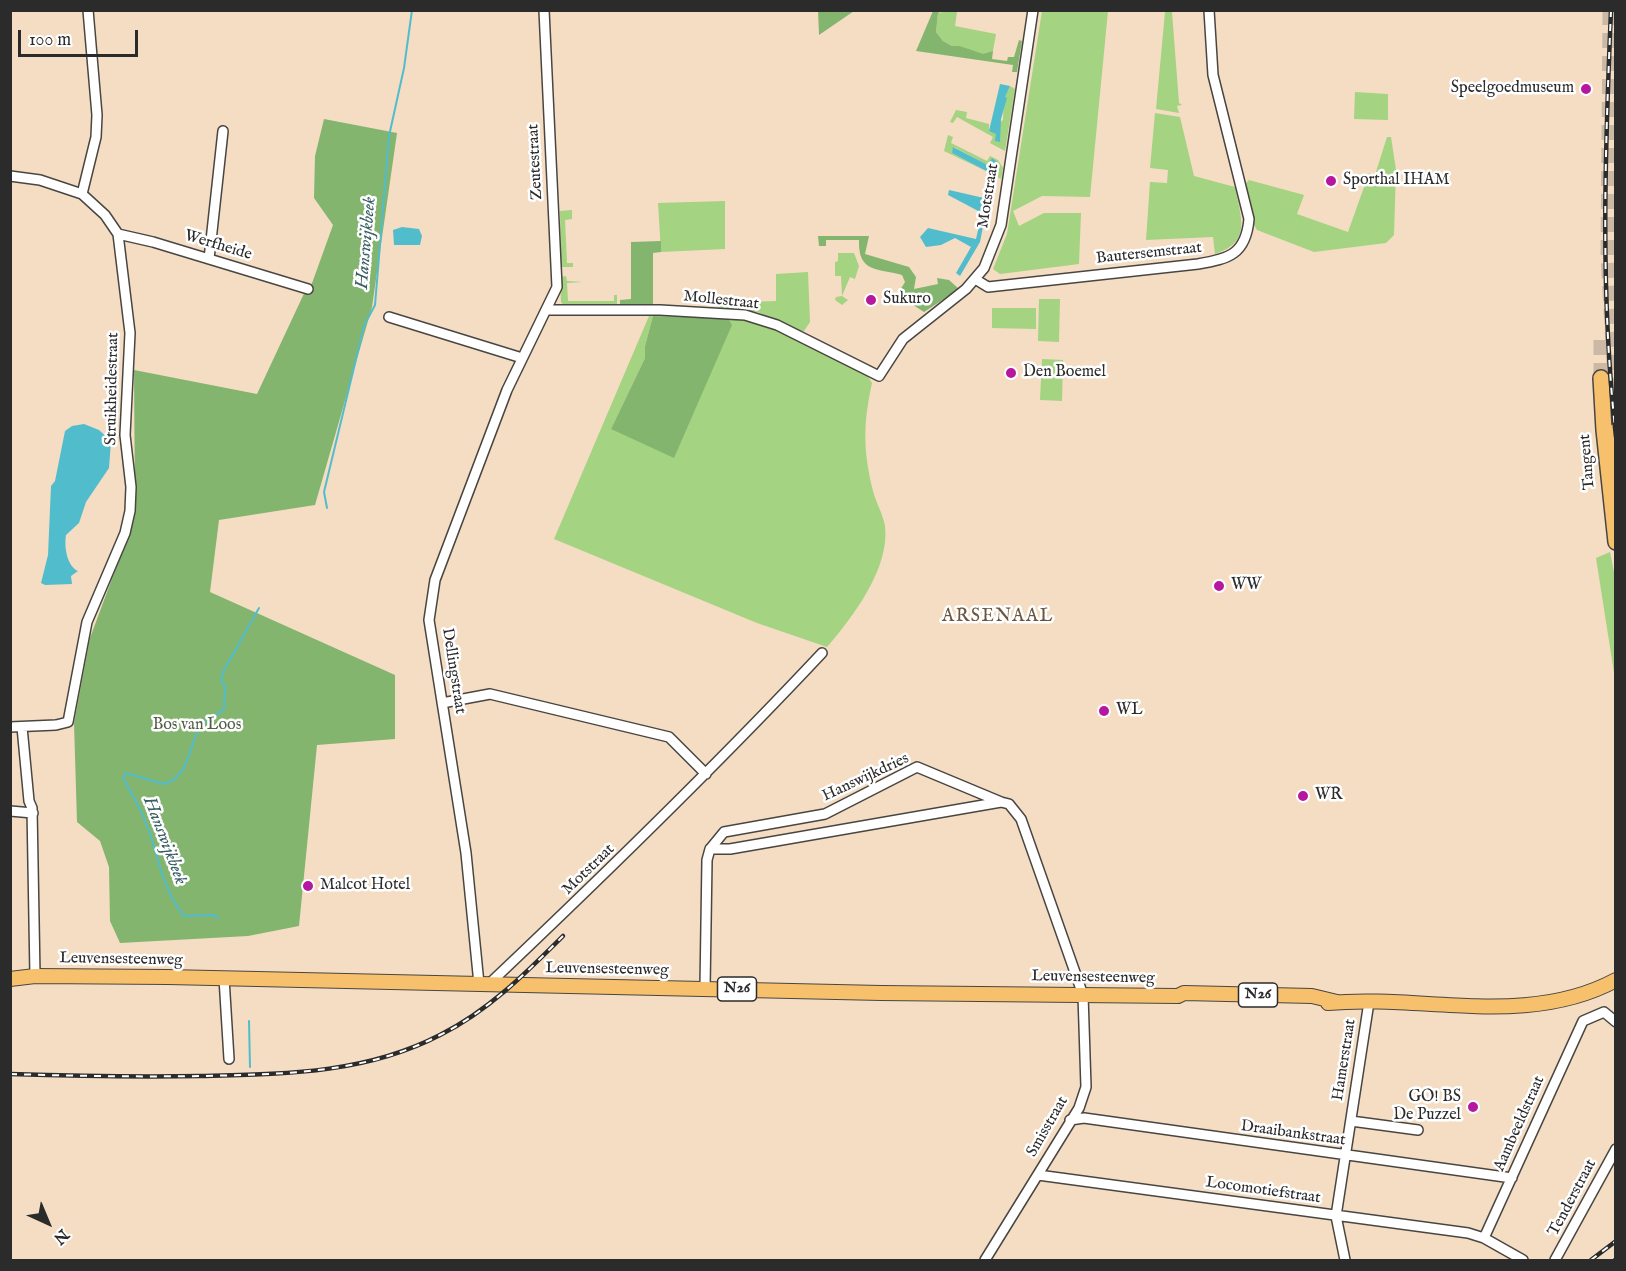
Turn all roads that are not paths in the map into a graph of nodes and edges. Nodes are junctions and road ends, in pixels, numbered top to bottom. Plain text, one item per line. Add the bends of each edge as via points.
1 (88, 10) edge
2 (544, 10) edge
3 (1033, 10) edge
4 (1209, 10) edge
5 (223, 131) dead end
6 (10, 176) edge
7 (82, 194) junction
8 (118, 234) junction
9 (209, 259) junction
10 (975, 279) junction
11 (308, 289) dead end
12 (547, 310) junction
13 (390, 317) dead end
14 (522, 358) junction
15 (879, 376) joint
16 (1602, 378) tunnel mouth
17 (1616, 431) edge
18 (1616, 455) edge
19 (1616, 542) edge
20 (822, 653) dead end
21 (442, 703) junction
22 (10, 727) edge
23 (22, 727) junction
24 (706, 774) junction
25 (1001, 802) junction
26 (10, 812) edge
27 (33, 813) junction
28 (710, 849) junction
29 (10, 972) edge
30 (35, 976) junction
31 (224, 978) junction
32 (10, 979) edge
33 (1616, 980) edge
34 (484, 984) junction
35 (1616, 987) edge
36 (705, 988) junction
37 (1083, 995) junction
38 (1369, 1002) junction
39 (1529, 1005) junction
40 (1616, 1022) edge
41 (229, 1059) dead end
42 (1070, 1120) junction
43 (1351, 1121) junction
44 (1419, 1130) dead end
45 (1616, 1149) edge
46 (1346, 1156) junction
47 (1038, 1175) junction
48 (1512, 1178) junction
49 (1336, 1216) junction
50 (1484, 1238) junction
51 (985, 1260) edge
52 (1345, 1260) edge
53 (1523, 1260) edge
54 (1555, 1260) edge

1 - 7 street via 97,126
2 - 12 street, Zeutestraat via 557,287
3 - 10 street, Motstraat via 1001,225 994,247
4 - 10 street, Bautersemstraat via 1213,75 1248,209 1248,231 1243,244 1226,258 1198,264 988,287
5 - 9 street
6 - 7 street
7 - 8 street via 105,215
8 - 9 street, Werfheide
8 - 23 street, Struikheidestraat via 130,333 125,435 130,511 87,622 69,718 65,724 56,726
9 - 11 street, Werfheide
10 - 15 street, Motstraat via 903,339
12 - 14 street, Dellingstraat
12 - 15 street, Mollestraat via 745,315 777,326
13 - 14 street
14 - 21 street, Dellingstraat via 435,580 429,620
16 - 19 highway, Tangent
17 - 18 highway, Tangent
20 - 24 street, Motstraat
21 - 24 street via 490,694 669,737
21 - 34 street, Dellingstraat
22 - 23 street
23 - 27 street
24 - 34 street, Motstraat via 613,867
25 - 28 street via 730,849
25 - 28 street, Hanswijkdries via 917,767 825,814 724,832
25 - 37 street, Hanswijkdries via 1009,804 1021,819
26 - 27 street
27 - 30 street
28 - 36 street
29 - 30 main road, Leuvensesteenweg / N26
30 - 31 main road, Leuvensesteenweg / N26
30 - 32 main road, Leuvensesteenweg / N26
31 - 34 main road, Leuvensesteenweg / N26
31 - 41 street
33 - 39 main road, Leuvensesteenweg / N26 via 1574,998
34 - 36 main road, Leuvensesteenweg / N26
35 - 39 main road, Leuvensesteenweg / N26 via 1576,1005 1540,1009
36 - 37 main road, Leuvensesteenweg / N26
37 - 38 main road, Leuvensesteenweg / N26 via 1178,996 1183,1001
37 - 42 street, Smisstraat via 1086,1087
38 - 39 main road, Leuvensesteenweg / N26
38 - 43 street, Hamerstraat
40 - 48 street, Aambeeldstraat via 1604,1012 1583,1021
42 - 46 street, Draaibankstraat via 1084,1118
42 - 47 street, Smisstraat
43 - 44 street, Hamerstraat
43 - 46 street, Hamerstraat
45 - 54 street, Tenderstraat
46 - 48 street, Draaibankstraat
46 - 49 street, Hamerstraat
47 - 49 street, Locomotiefstraat
47 - 51 street, Smisstraat
48 - 50 street, Aambeeldstraat
49 - 50 street, Locomotiefstraat
49 - 52 street, Hamerstraat
50 - 53 street

